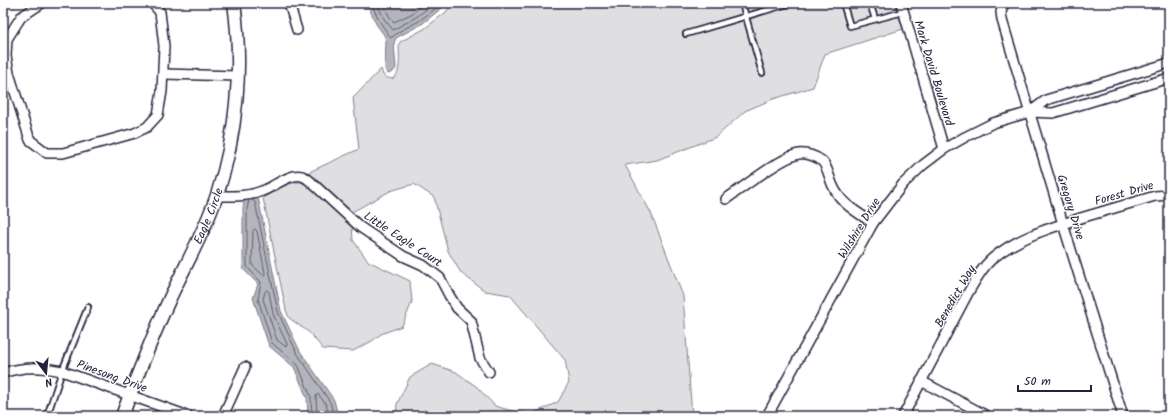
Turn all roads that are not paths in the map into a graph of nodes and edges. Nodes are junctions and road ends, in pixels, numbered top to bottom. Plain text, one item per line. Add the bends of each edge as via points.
1 (42, 3) edge
2 (152, 3) edge
3 (234, 3) edge
4 (289, 3) edge
5 (742, 3) edge
6 (791, 3) edge
7 (843, 3) edge
8 (870, 3) edge
9 (1003, 3) edge
10 (902, 7) edge
11 (746, 17) junction
12 (875, 19) junction
13 (297, 30) dead end
14 (686, 34) dead end
15 (1169, 63) edge
16 (164, 74) junction
17 (762, 74) dead end
18 (238, 76) junction
19 (1169, 78) edge
20 (1030, 112) junction
21 (944, 149) junction
22 (1169, 195) edge
23 (216, 196) junction
24 (726, 199) dead end
25 (873, 223) junction
26 (1063, 224) junction
27 (88, 307) dead end
28 (245, 367) dead end
29 (62, 371) junction
30 (489, 372) dead end
31 (3, 373) edge
32 (921, 382) junction
33 (130, 395) junction
34 (47, 416) edge
35 (122, 416) edge
36 (188, 416) edge
37 (223, 416) edge
38 (767, 416) edge
39 (903, 416) edge
40 (987, 416) edge
41 (1123, 416) edge

1 - 16 street via 21,16 7,38 6,56 30,140 47,153 63,153 135,133 147,127 158,115
2 - 16 street via 160,12
3 - 18 street, Eagle Circle
4 - 13 street
5 - 11 lane
6 - 11 lane
7 - 12 lane via 850,26
8 - 12 lane
9 - 20 street, Gregory Drive via 1002,20
10 - 12 lane
10 - 21 street, Mark David Boulevard
11 - 14 lane
11 - 17 lane
15 - 20 street, Wilshire Drive via 1046,100
16 - 18 street
18 - 23 street, Eagle Circle via 230,147
19 - 20 street, Wilshire Drive via 1053,113
20 - 21 street, Wilshire Drive via 993,123
20 - 26 street, Gregory Drive
21 - 25 street, Wilshire Drive via 903,184
22 - 26 street, Forest Drive via 1155,196
23 - 30 street, Little Eagle Court via 238,196 263,191 294,176 302,176 310,181 360,227 440,278 457,308 471,320 480,358
23 - 33 street, Eagle Circle via 143,358
24 - 25 street via 787,158 799,154 812,155 822,161 838,196 847,206
25 - 38 street, Wilshire Drive
26 - 32 street, Benedict Way via 1028,237 992,259 971,287
26 - 41 street, Gregory Drive
27 - 29 lane
28 - 37 street
29 - 31 street, Pinesong Drive via 32,367
29 - 33 street, Pinesong Drive
29 - 34 lane
32 - 39 street, Benedict Way
32 - 40 street
33 - 35 street, Eagle Circle
33 - 36 street, Pinesong Drive

